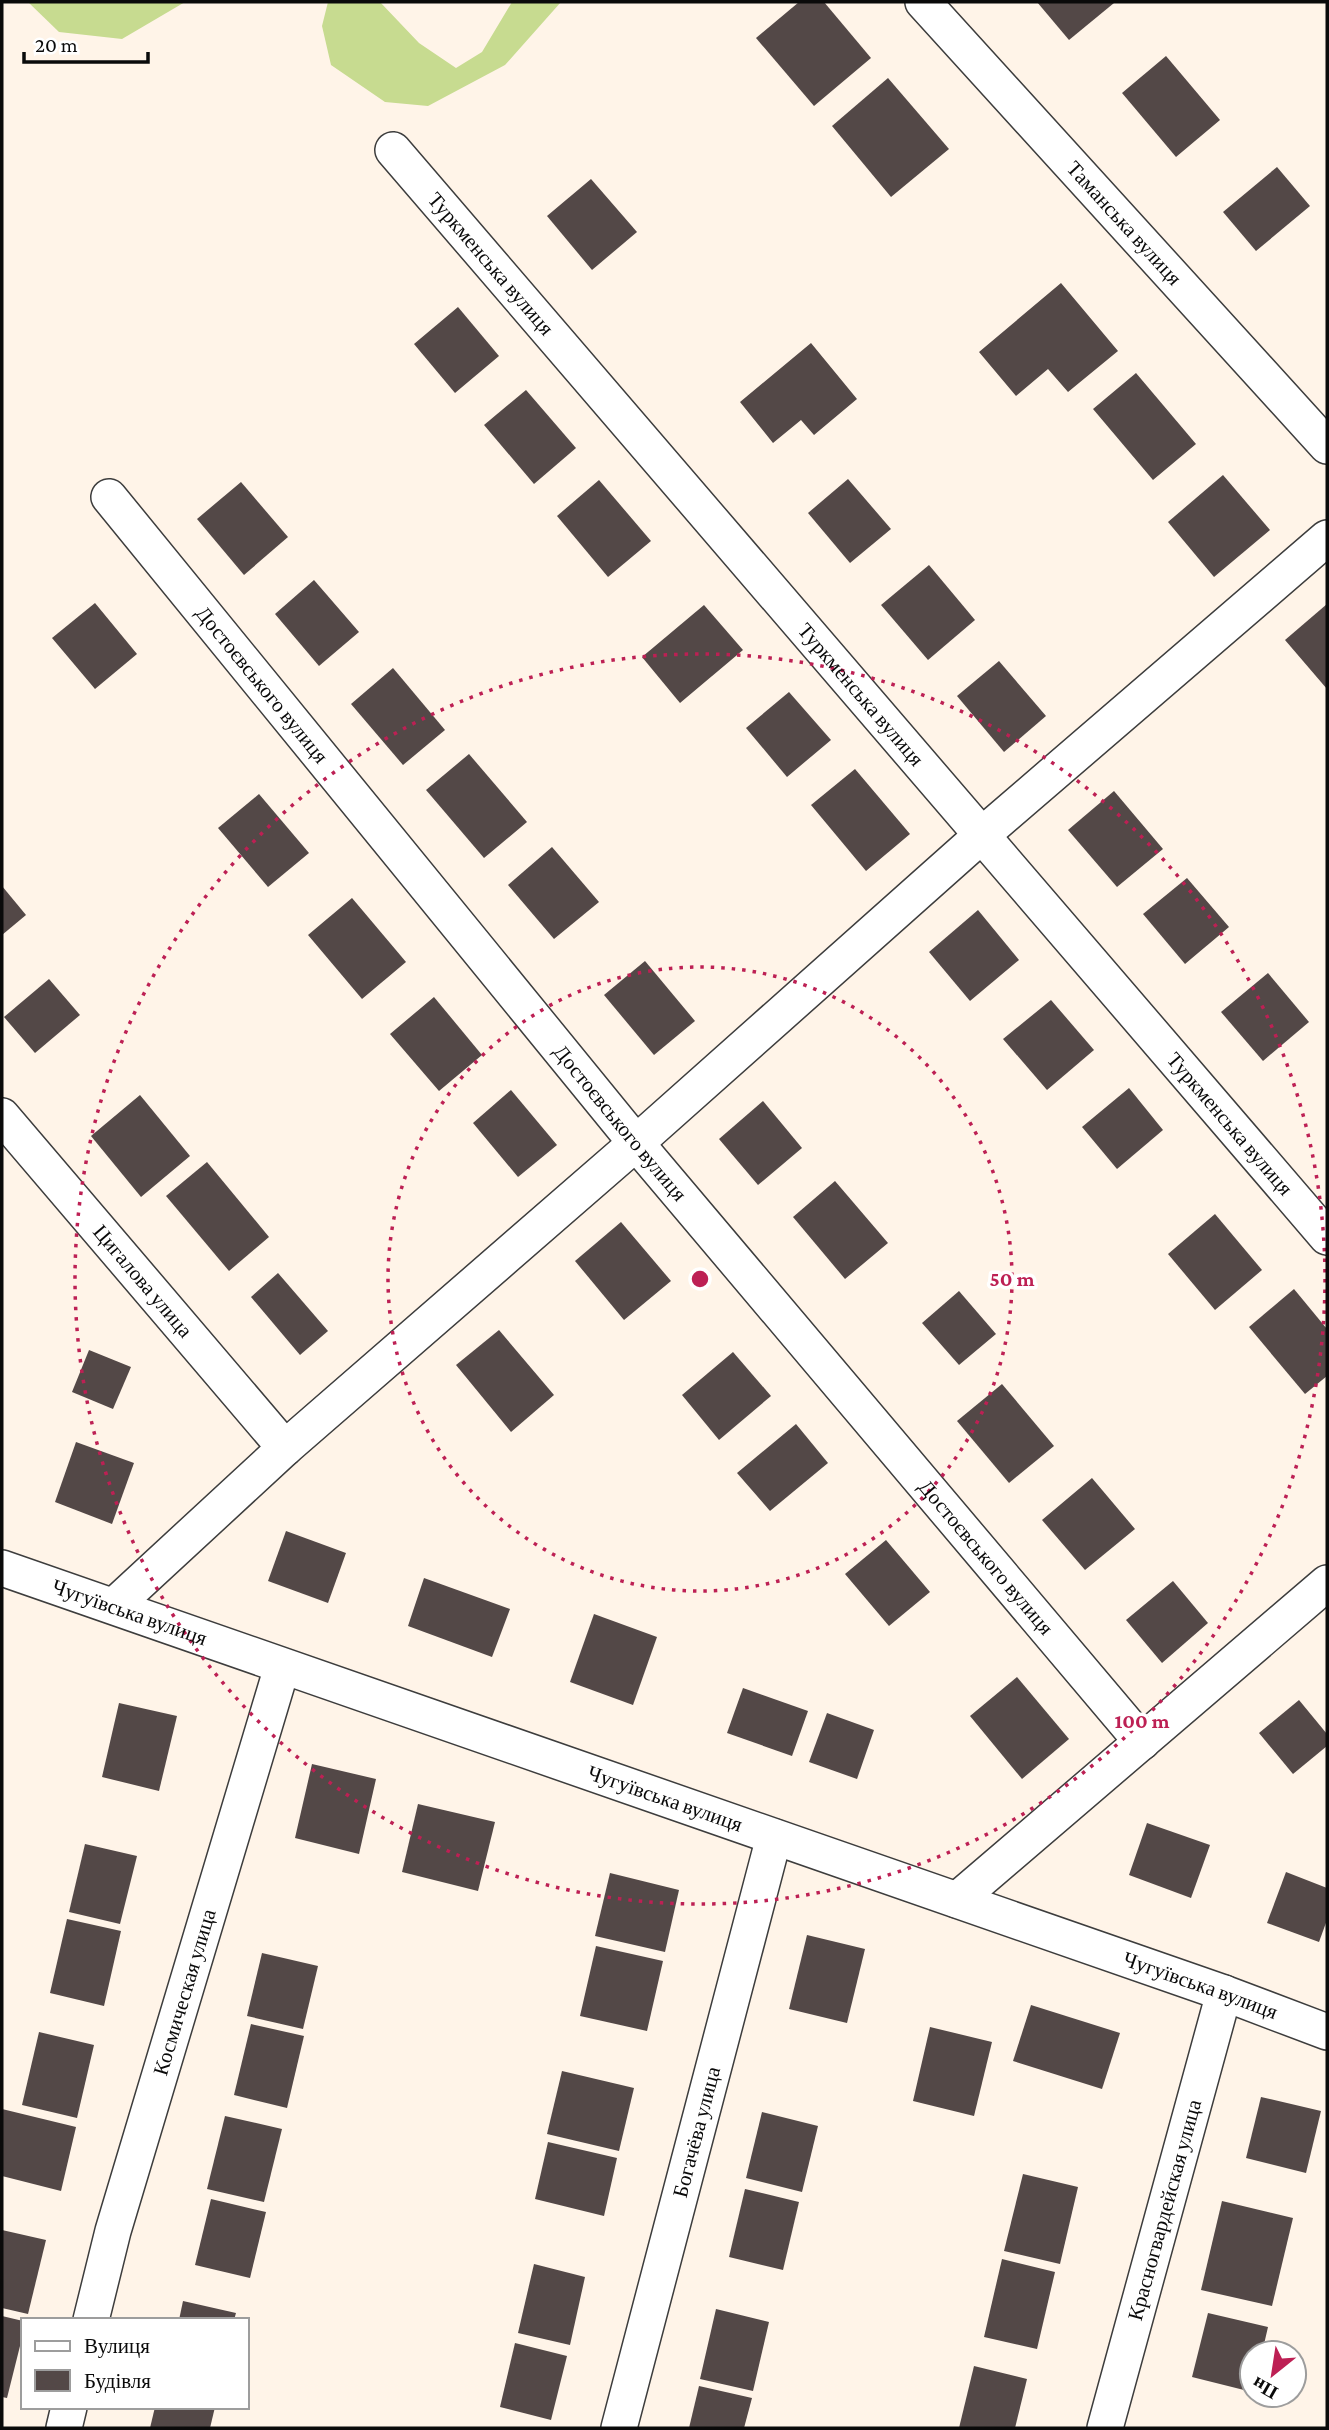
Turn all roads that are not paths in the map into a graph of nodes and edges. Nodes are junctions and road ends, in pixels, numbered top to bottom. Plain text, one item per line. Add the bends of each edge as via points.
1 (923, 2) edge
2 (393, 150) dead end
3 (1327, 446) edge
4 (109, 497) dead end
5 (1327, 538) edge
6 (982, 835) junction
7 (2, 1116) edge
8 (636, 1143) junction
9 (1327, 1237) edge
10 (285, 1448) junction
11 (2, 1568) edge
12 (1327, 1583) edge
13 (114, 1606) junction
14 (282, 1667) junction
15 (1142, 1742) junction
16 (774, 1837) junction
17 (957, 1900) junction
18 (1224, 1993) junction
19 (1327, 2032) edge
20 (91, 2318) edge
21 (69, 2409) edge
22 (64, 2428) edge
23 (619, 2428) edge
24 (1105, 2428) edge

1 - 3 street, Таманська вулиця
2 - 6 street, Туркменська вулиця
4 - 8 street, Достоєвського вулиця
5 - 6 street
6 - 8 street
6 - 9 street, Туркменська вулиця
7 - 10 street, Цигалова улица
8 - 10 street
8 - 15 street, Достоєвського вулиця
10 - 13 street
11 - 13 street, Чугуївська вулиця
12 - 15 street
13 - 14 street, Чугуївська вулиця
14 - 16 street, Чугуївська вулиця
14 - 20 street, Космическая улица via 113,2231
15 - 17 street
16 - 17 street, Чугуївська вулиця
16 - 23 street, Богачёва улица
17 - 18 street, Чугуївська вулиця
18 - 19 street, Чугуївська вулиця
18 - 24 street, Красногвардейская улица
21 - 22 street

